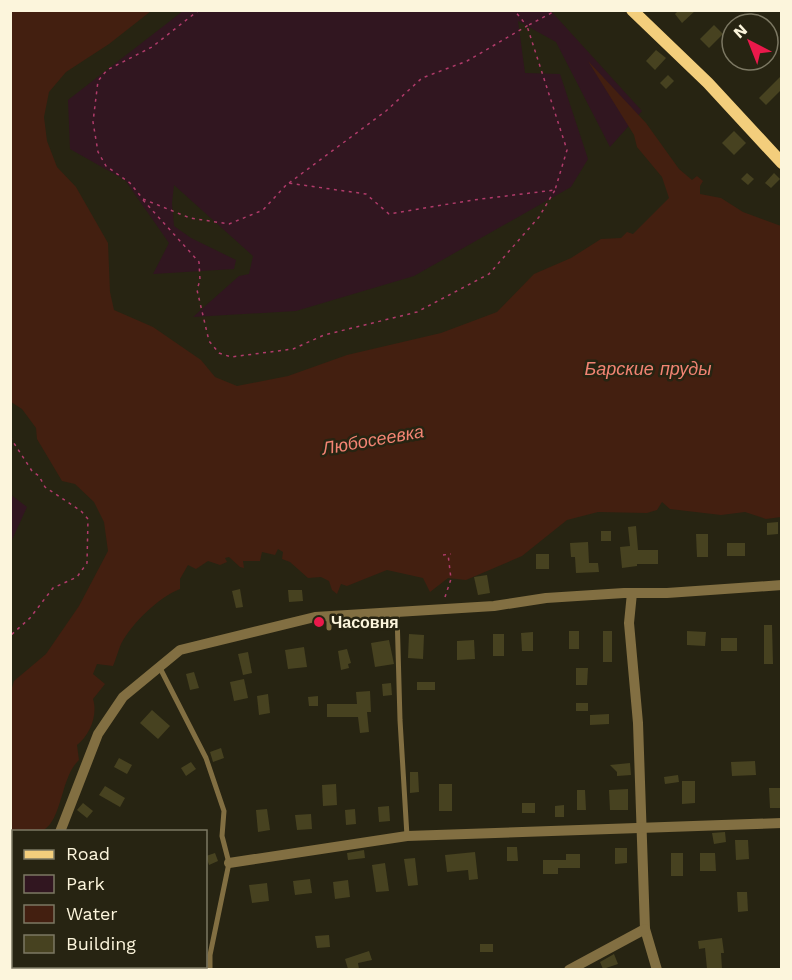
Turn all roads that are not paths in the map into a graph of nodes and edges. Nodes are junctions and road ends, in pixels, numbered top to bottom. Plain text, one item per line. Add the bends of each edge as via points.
1 (632, 10) edge
2 (782, 163) edge
3 (782, 585) edge
4 (628, 590) junction
5 (397, 613) junction
6 (328, 616) junction
7 (329, 628) dead end
8 (160, 668) junction
9 (782, 823) edge
10 (642, 827) junction
11 (60, 830) edge
12 (408, 836) junction
13 (229, 863) junction
14 (645, 929) junction
15 (210, 969) edge
16 (569, 969) edge
17 (657, 969) edge

1 - 2 street via 708,83
3 - 4 street via 667,593
4 - 5 street
4 - 10 street
5 - 6 street
5 - 12 lane
6 - 7 lane
6 - 8 street via 180,650
8 - 11 street via 123,697 98,734
8 - 13 lane via 209,768 224,811 222,836
9 - 10 street
10 - 12 street
10 - 14 street
12 - 13 street
13 - 15 lane
14 - 16 street
14 - 17 street

